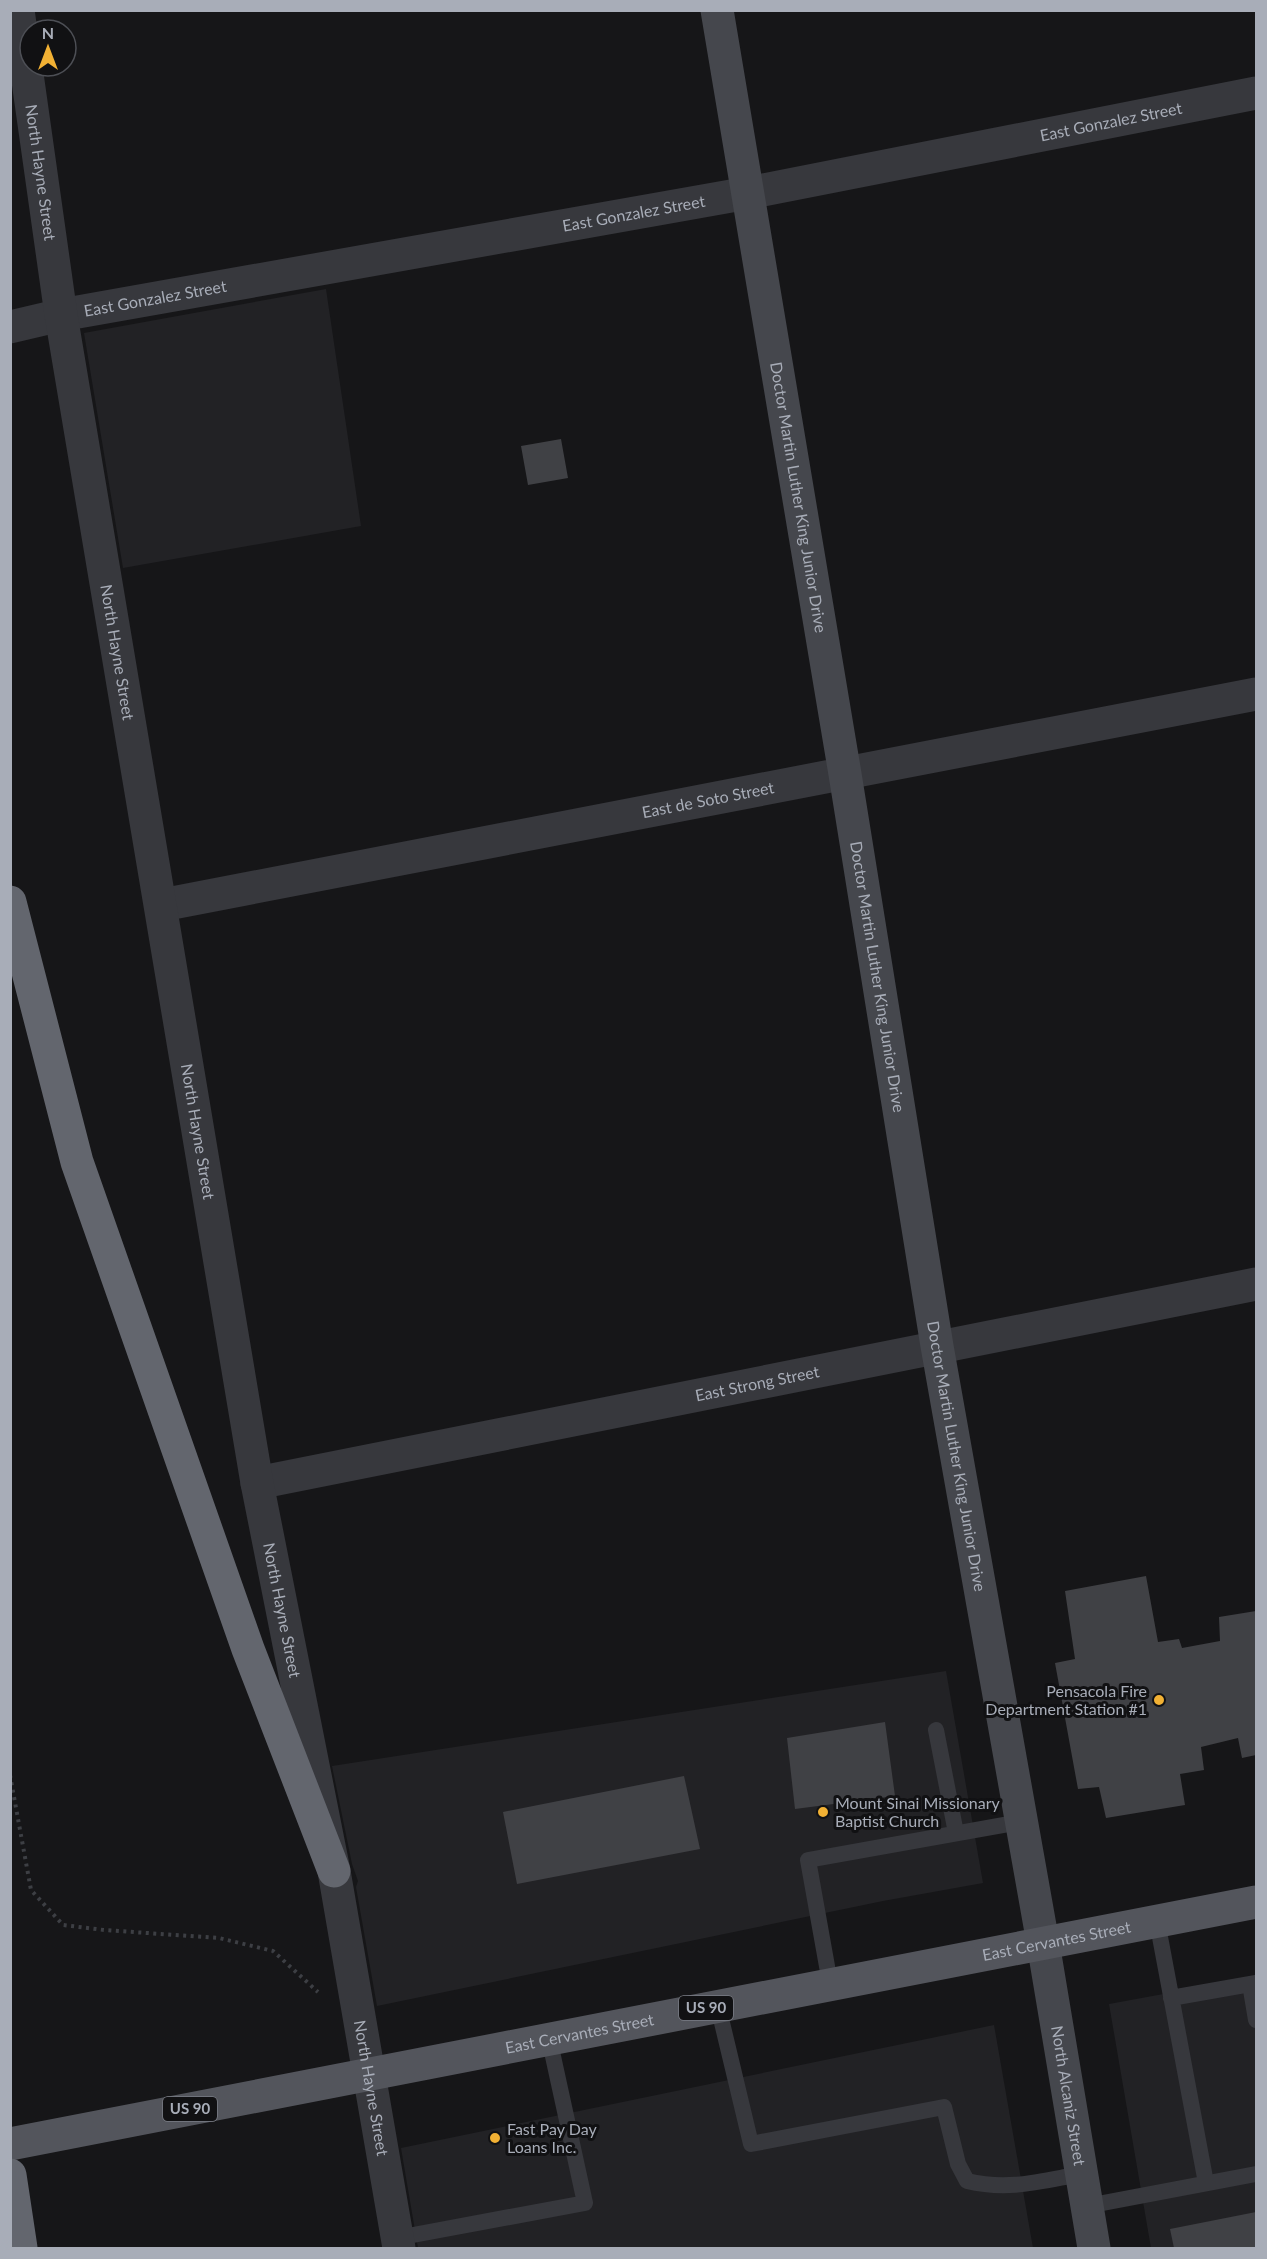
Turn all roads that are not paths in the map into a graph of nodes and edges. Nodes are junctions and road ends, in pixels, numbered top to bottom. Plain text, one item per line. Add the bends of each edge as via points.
1 (18, 10) edge
2 (717, 10) edge
3 (1257, 93) edge
4 (748, 193) junction
5 (61, 315) junction
6 (10, 327) edge
7 (1257, 694) edge
8 (845, 774) junction
9 (10, 903) edge
10 (162, 905) junction
11 (1257, 1284) edge
12 (937, 1346) junction
13 (257, 1484) junction
14 (936, 1730) dead end
15 (1020, 1822) junction
16 (956, 1833) junction
17 (334, 1871) junction
18 (1257, 1902) edge
19 (1157, 1921) junction
20 (1042, 1942) junction
21 (830, 1983) junction
22 (1253, 1984) edge
23 (1171, 1998) junction
24 (718, 2006) junction
25 (1257, 2020) edge
26 (549, 2038) junction
27 (370, 2073) junction
28 (10, 2144) edge
29 (1081, 2174) junction
30 (1257, 2174) edge
31 (10, 2175) edge
32 (1206, 2183) junction
33 (1087, 2206) junction
34 (398, 2243) edge
35 (21, 2248) edge
36 (1094, 2248) edge

1 - 5 street, North Hayne Street
2 - 4 main road, Doctor Martin Luther King Junior Drive
3 - 4 street, East Gonzalez Street
4 - 5 street, East Gonzalez Street
4 - 8 main road, Doctor Martin Luther King Junior Drive
5 - 6 street, East Gonzalez Street
5 - 10 street, North Hayne Street
7 - 8 street, East de Soto Street
8 - 10 street, East de Soto Street
8 - 12 main road, Doctor Martin Luther King Junior Drive
9 - 17 highway via 77,1162 248,1649
10 - 13 street, North Hayne Street
11 - 12 street, East Strong Street
12 - 13 street, East Strong Street
12 - 15 main road, Doctor Martin Luther King Junior Drive
13 - 17 street, North Hayne Street
14 - 16 lane
15 - 16 lane
15 - 20 main road, Doctor Martin Luther King Junior Drive
16 - 21 lane via 808,1860
17 - 27 street, North Hayne Street
18 - 19 main road, East Cervantes Street / US 90
19 - 20 main road, East Cervantes Street / US 90
19 - 23 lane
20 - 21 main road, East Cervantes Street / US 90
20 - 29 main road, North Alcaniz Street
21 - 24 main road, East Cervantes Street / US 90
22 - 23 lane
22 - 25 lane
23 - 32 lane
24 - 26 main road, East Cervantes Street / US 90
24 - 29 lane via 751,2144 944,2108 958,2164 967,2181 1011,2187
26 - 27 main road, East Cervantes Street / US 90
26 - 34 lane via 585,2203
27 - 28 main road, East Cervantes Street / US 90
27 - 34 street, North Hayne Street
29 - 33 main road, North Alcaniz Street
30 - 32 lane
31 - 35 highway
32 - 33 lane
33 - 36 main road, North Alcaniz Street

